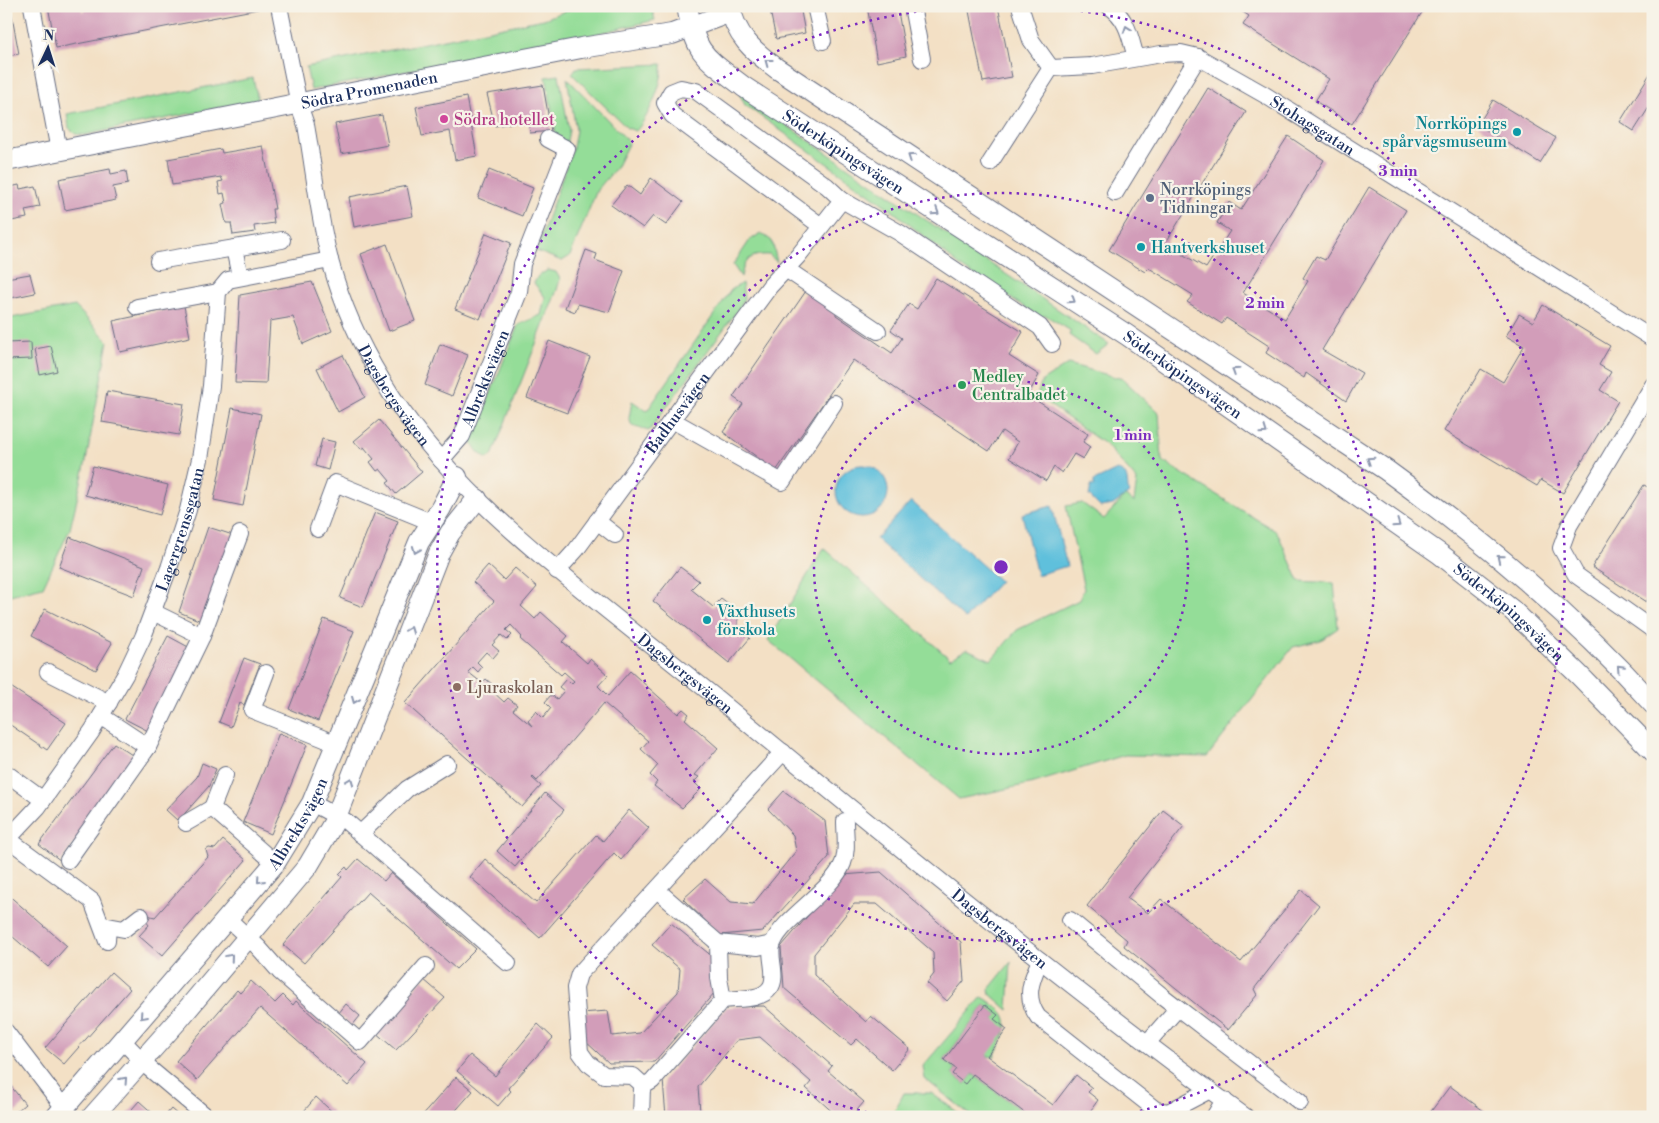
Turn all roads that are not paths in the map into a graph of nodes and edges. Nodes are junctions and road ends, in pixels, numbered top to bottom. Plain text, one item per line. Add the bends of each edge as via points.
1 (32, 6) edge
2 (279, 6) edge
3 (686, 6) edge
4 (815, 6) edge
5 (912, 6) edge
6 (1109, 6) edge
7 (730, 9) edge
8 (1021, 12) edge
9 (691, 28) junction
10 (823, 41) dead end
11 (1198, 57) junction
12 (1136, 58) junction
13 (922, 59) dead end
14 (1051, 68) junction
15 (299, 105) junction
16 (548, 139) dead end
17 (58, 151) junction
18 (6, 162) edge
19 (990, 163) dead end
20 (1115, 193) dead end
21 (842, 200) junction
22 (821, 226) junction
23 (282, 240) dead end
24 (234, 248) junction
25 (330, 260) junction
26 (158, 261) dead end
27 (786, 269) junction
28 (240, 278) junction
29 (218, 292) junction
30 (138, 307) dead end
31 (878, 331) dead end
32 (1653, 339) edge
33 (1052, 344) dead end
34 (1653, 385) edge
35 (834, 403) dead end
36 (672, 420) junction
37 (441, 460) junction
38 (457, 477) junction
39 (477, 499) junction
40 (436, 515) junction
41 (597, 521) junction
42 (318, 529) dead end
43 (240, 534) dead end
44 (615, 535) dead end
45 (557, 571) junction
46 (153, 612) junction
47 (1653, 630) edge
48 (202, 636) junction
49 (48, 672) dead end
50 (266, 673) dead end
51 (1653, 704) edge
52 (105, 709) junction
53 (337, 744) junction
54 (148, 747) junction
55 (1653, 751) edge
56 (783, 752) junction
57 (447, 764) dead end
58 (6, 774) edge
59 (225, 775) dead end
60 (43, 800) junction
61 (312, 803) junction
62 (212, 808) junction
63 (337, 816) junction
64 (845, 821) dead end
65 (186, 823) dead end
66 (360, 834) junction
67 (7, 840) edge
68 (68, 860) dead end
69 (275, 863) junction
70 (657, 890) junction
71 (141, 916) dead end
72 (227, 918) junction
73 (1070, 920) dead end
74 (247, 938) junction
75 (718, 943) junction
76 (772, 944) junction
77 (1040, 960) junction
78 (508, 963) dead end
79 (426, 966) dead end
80 (723, 1000) junction
81 (1178, 1008) junction
82 (6, 1032) edge
83 (122, 1040) junction
84 (1148, 1042) junction
85 (142, 1061) junction
86 (644, 1086) junction
87 (1210, 1090) junction
88 (1224, 1100) junction
89 (1300, 1102) dead end
90 (63, 1114) edge
91 (92, 1117) edge
92 (206, 1117) edge
93 (641, 1117) edge
94 (1214, 1117) edge
95 (1246, 1117) edge

1 - 17 street
2 - 15 street, Dagsbergsvägen
3 - 9 main road, Söderköpingsvägen
4 - 10 street
5 - 13 street
12 -> 6 street via 1125,20
7 - 9 main road, Södra Promenaden
51 -> 7 main road, Söderköpingsvägen via 1584,631 1453,519 1378,465 776,68 740,36
8 - 14 street via 1031,40
9 - 15 main road, Södra Promenaden
9 -> 55 main road, Söderköpingsvägen via 704,56 744,87 1127,335 1442,556 1512,610
11 - 12 street, Stohagsgatan via 1181,53
11 - 20 street
11 - 32 street, Stohagsgatan via 1265,95
12 - 14 street, Stohagsgatan via 1092,66
14 - 19 street
15 - 17 main road, Södra Promenaden
15 - 25 street, Dagsbergsvägen via 306,125
16 - 37 street, Albrektsvägen via 567,149 522,264 519,292 462,436
17 - 18 main road, Södra Promenaden
21 - 22 street, Badhusvägen
21 - 22 street via 828,186 696,91 681,88 671,92 665,103 672,115
21 - 33 street via 900,233 1040,327
22 - 27 street, Badhusvägen
23 - 24 street
24 - 26 street
24 - 28 street
25 - 28 street
25 - 37 street, Dagsbergsvägen via 366,352 408,420
27 - 31 street
27 - 36 street, Badhusvägen via 770,286
28 - 29 street via 228,280
29 - 30 street
29 - 46 street, Lagergrenssgatan via 211,386 200,459 185,519
34 - 47 street via 1569,526 1561,548 1576,575
35 - 36 street via 782,482
36 - 41 street, Badhusvägen
37 - 38 street, Dagsbergsvägen
38 - 39 street, Dagsbergsvägen
38 - 40 main road, Albrektsvägen
39 - 45 street, Dagsbergsvägen
63 -> 39 main road, Albrektsvägen via 439,553 450,533
40 - 42 street via 335,483
40 -> 53 main road, Albrektsvägen via 419,542
41 - 44 street
41 - 45 street, Badhusvägen
43 - 48 street
45 - 56 street, Dagsbergsvägen
46 - 48 street
46 - 52 street, Lagergrenssgatan via 126,675
48 - 54 street
49 - 52 street
50 - 53 street via 252,710
52 - 54 street
52 - 60 street, Lagergrenssgatan
53 - 61 main road, Albrektsvägen
54 - 68 street
56 - 70 street
56 - 77 street, Dagsbergsvägen
57 - 66 street via 407,789
58 - 60 street
59 - 62 street
60 - 67 street, Lagergrenssgatan
61 - 63 street
61 - 69 main road, Albrektsvägen
62 - 65 street
62 - 69 street
63 - 66 street
63 - 74 main road, Albrektsvägen via 308,866
64 - 76 street via 843,864
66 - 78 street
67 - 71 street via 92,901 107,941 108,926 124,929
69 -> 72 main road, Albrektsvägen
70 - 75 street
70 - 86 street via 580,974 575,988 580,1052 604,1075 632,1076
72 - 74 street
72 -> 83 main road, Albrektsvägen
73 - 81 street
74 - 79 street via 280,972 360,1042
85 -> 74 main road, Albrektsvägen
75 - 76 street via 758,947
75 - 80 street
76 - 80 street via 773,979 770,988 760,996
77 - 84 street, Dagsbergsvägen
77 - 87 street via 1030,983 1030,1006 1038,1017 1156,1110 1168,1112
80 - 86 street via 652,1081
81 - 84 street
81 - 89 street
82 - 90 street
83 - 85 street
83 - 90 main road, Albrektsvägen
84 - 87 street, Dagsbergsvägen
91 -> 85 main road, Albrektsvägen
85 - 92 street
86 - 93 street
87 - 88 street, Dagsbergsvägen
88 - 94 street
88 - 95 street, Dagsbergsvägen

